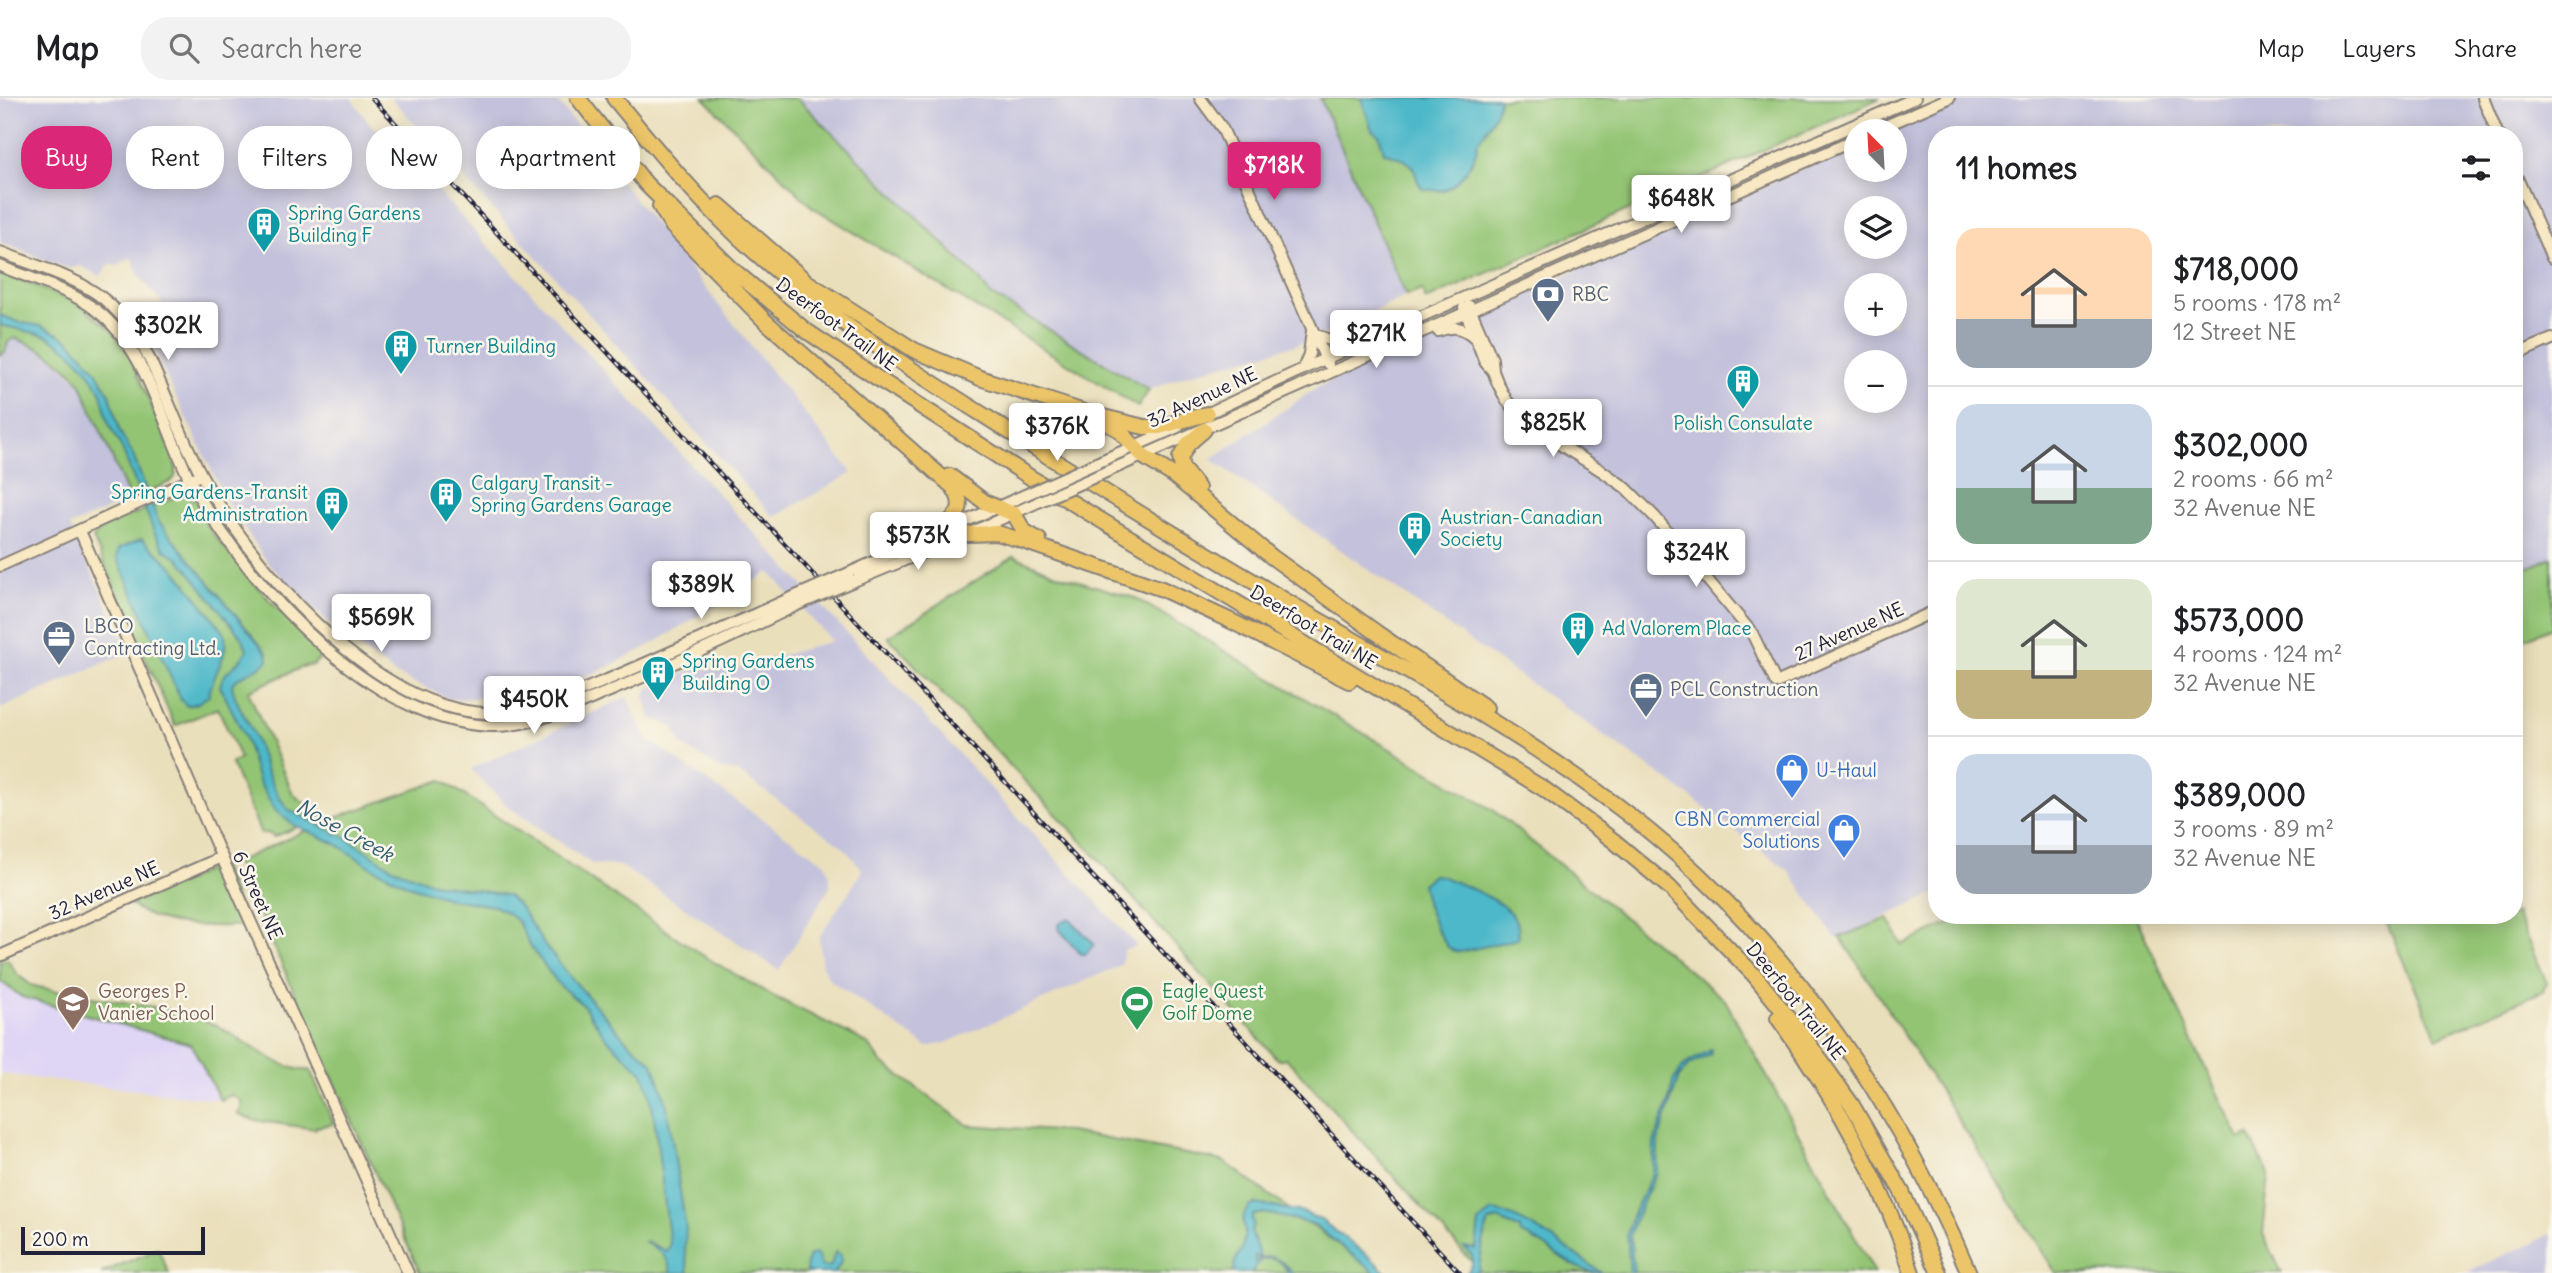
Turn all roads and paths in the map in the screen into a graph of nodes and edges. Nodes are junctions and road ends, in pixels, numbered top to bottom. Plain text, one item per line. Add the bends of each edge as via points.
1 (578, 98) edge
2 (614, 98) edge
3 (1200, 98) edge
4 (1915, 98) edge
5 (1949, 98) edge
6 (2483, 98) edge
7 (1901, 119) edge
8 (2494, 126) edge
9 (1844, 145) edge
10 (671, 167) junction
11 (646, 184) junction
12 (2523, 191) edge
13 (0, 252) edge
14 (2552, 258) edge
15 (0, 266) edge
16 (1463, 298) junction
17 (1492, 301) junction
18 (1468, 311) junction
19 (1314, 331) junction
20 (1370, 339) junction
21 (1407, 339) junction
22 (2552, 339) edge
23 (1480, 340) junction
24 (2523, 352) edge
25 (1326, 359) junction
26 (1303, 369) junction
27 (1333, 373) junction
28 (865, 411) junction
29 (1087, 413) junction
30 (1207, 414) junction
31 (1204, 430) junction
32 (1140, 451) junction
33 (201, 474) junction
34 (190, 480) junction
35 (994, 507) junction
36 (1014, 514) junction
37 (80, 531) junction
38 (937, 533) junction
39 (968, 534) junction
40 (1250, 538) junction
41 (1062, 554) junction
42 (0, 566) edge
43 (852, 576) junction
44 (794, 602) junction
45 (1928, 614) edge
46 (1390, 696) junction
47 (1600, 793) junction
48 (222, 857) junction
49 (1749, 927) junction
50 (1713, 934) junction
51 (0, 956) edge
52 (408, 1273) edge
53 (1912, 1273) edge
54 (1939, 1273) edge
55 (1969, 1273) edge
56 (1979, 1273) edge

1 - 11 highway, Deerfoot Trail NE
2 - 10 highway, Deerfoot Trail NE
3 - 19 main road via 1222,128
4 - 16 main road, 32 Avenue NE
5 - 7 main road
6 - 8 main road
9 - 17 main road, 32 Avenue NE
10 - 29 highway via 807,282 915,350
10 - 47 highway, Deerfoot Trail NE via 757,254 906,366 1245,577 1478,713
11 - 28 highway via 673,227 764,320
11 - 46 highway, Deerfoot Trail NE via 733,270 817,338 1033,478
12 - 14 main road
13 - 33 main road, 32 Avenue NE via 87,287 122,317 150,360
15 - 34 main road, 32 Avenue NE via 80,300 120,333 143,373
16 - 18 main road
16 - 20 main road, 32 Avenue NE
17 - 18 main road, 32 Avenue NE
17 - 23 main road via 1484,314
18 - 21 main road, 32 Avenue NE
18 - 23 main road
19 - 20 main road via 1336,342
19 - 25 main road
19 - 26 main road
20 - 25 main road, 32 Avenue NE
21 - 23 main road via 1453,327
21 - 27 main road, 32 Avenue NE
22 - 24 main road
23 - 45 main road, 27 Avenue NE via 1485,362 1507,401 1528,424 1626,488 1655,517 1752,633 1776,683
25 - 26 main road, 32 Avenue NE
25 - 27 main road
26 - 30 main road, 32 Avenue NE
27 - 31 main road, 32 Avenue NE
28 - 35 highway
28 - 38 highway via 958,494 958,513
29 - 30 highway via 1144,427
29 - 32 highway via 1118,429
30 - 32 main road, 32 Avenue NE
31 - 32 main road, 32 Avenue NE
31 - 40 highway via 1183,452 1182,468
32 - 35 main road, 32 Avenue NE, bridge via 1103,460
32 - 36 main road, 32 Avenue NE, bridge via 1115,468
32 - 40 highway
33 - 34 main road
33 - 44 main road, 32 Avenue NE via 261,566 304,613 396,683 459,710 507,713 553,702
34 - 37 main road
34 - 44 main road, 32 Avenue NE via 250,572 297,622 377,686 419,709 456,722 508,725 536,720 628,684
35 - 36 highway
35 - 38 main road, 32 Avenue NE
36 - 39 main road, 32 Avenue NE
36 - 41 highway via 1024,531
37 - 42 main road
37 - 48 main road, 6 Street NE
38 - 43 main road, 32 Avenue NE
39 - 41 highway via 996,533
39 - 43 main road, 32 Avenue NE
40 - 47 highway
41 - 46 highway via 1162,589 1368,691
43 - 44 main road, 32 Avenue NE, bridge
46 - 50 highway, Deerfoot Trail NE via 1544,789 1669,887
47 - 49 highway, Deerfoot Trail NE via 1697,873
48 - 51 main road, 32 Avenue NE
48 - 52 main road, 6 Street NE
49 - 55 highway, Deerfoot Trail NE via 1877,1093 1939,1205
49 - 56 highway via 1774,946 1868,1066 1927,1168
50 - 53 highway via 1823,1085 1881,1189
50 - 54 highway, Deerfoot Trail NE via 1755,976 1852,1105 1902,1192

